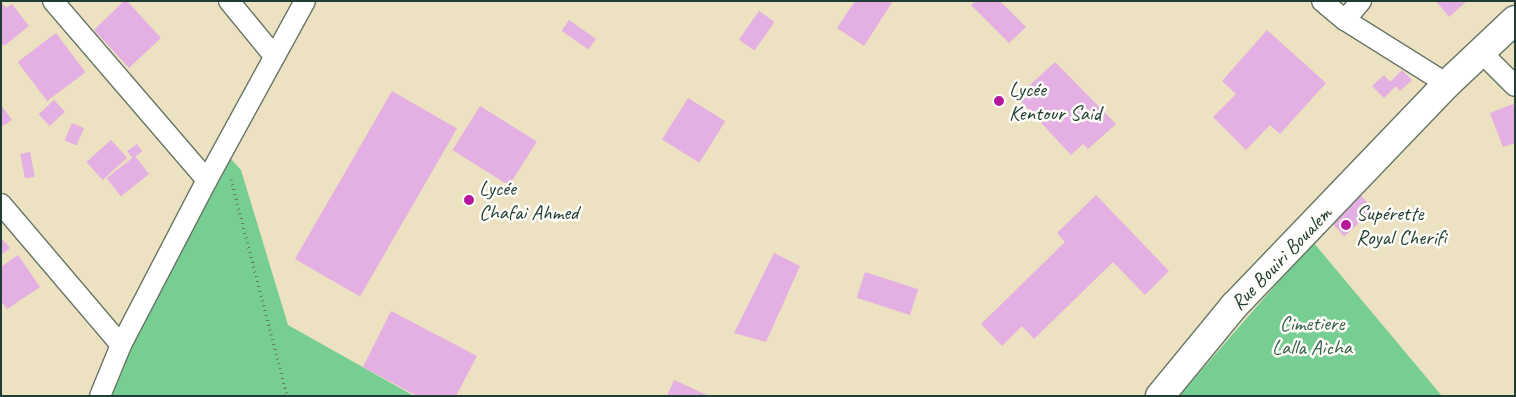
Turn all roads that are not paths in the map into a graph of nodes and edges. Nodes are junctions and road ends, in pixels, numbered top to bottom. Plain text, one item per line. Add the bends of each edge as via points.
1 (53, 1) edge
2 (229, 1) edge
3 (305, 1) edge
4 (1322, 1) edge
5 (1361, 1) edge
6 (1345, 20) junction
7 (1515, 20) edge
8 (1481, 52) junction
9 (275, 57) junction
10 (1447, 84) junction
11 (1515, 86) edge
12 (207, 180) junction
13 (1, 204) edge
14 (121, 345) junction
15 (100, 396) edge
16 (1160, 396) edge

1 - 12 street
2 - 9 street
3 - 9 street
4 - 6 street
5 - 6 street
6 - 10 street
7 - 8 main road, Rue Bouiri Boualem
8 - 10 main road, Rue Bouiri Boualem
8 - 11 street
9 - 12 street
10 - 16 main road, Rue Bouiri Boualem via 1234,306
12 - 14 street
13 - 14 street
14 - 15 street

